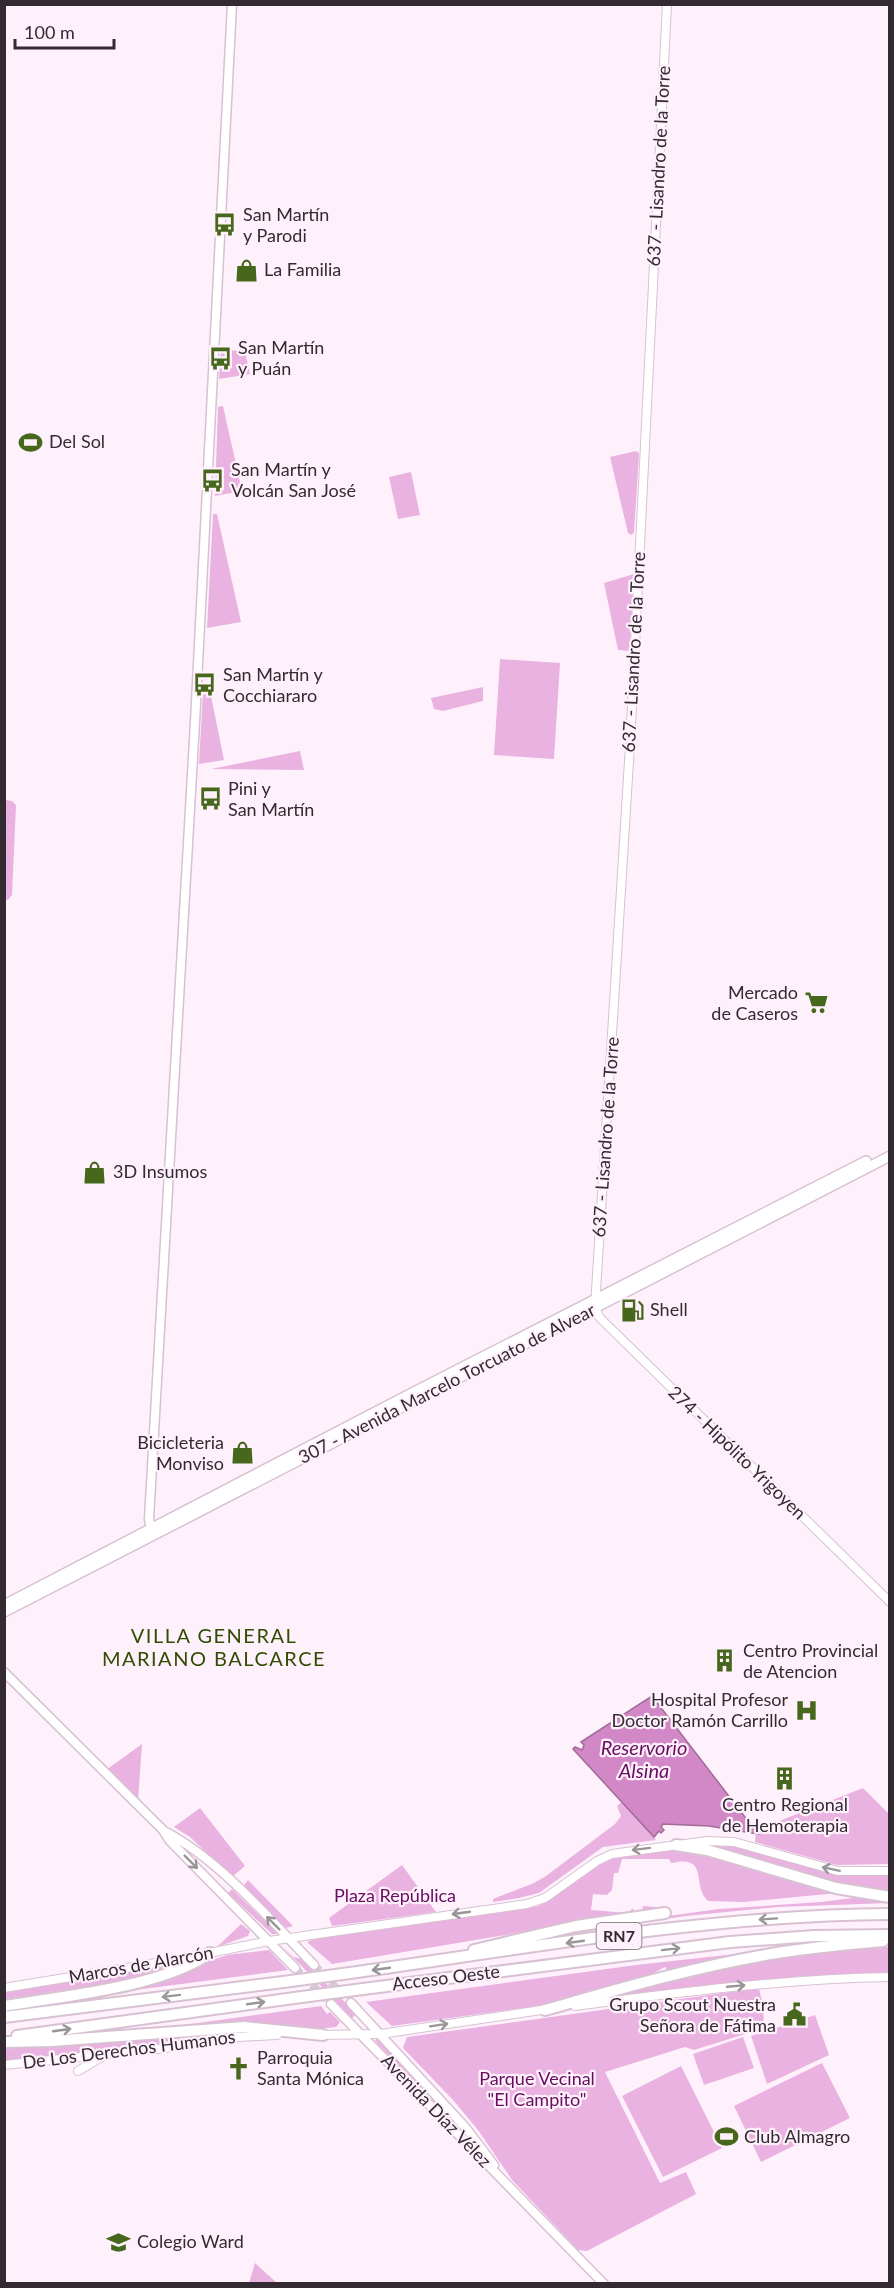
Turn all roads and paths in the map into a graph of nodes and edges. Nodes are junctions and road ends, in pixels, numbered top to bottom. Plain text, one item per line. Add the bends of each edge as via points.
1 (232, 4) edge
2 (667, 4) edge
3 (890, 1149) edge
4 (890, 1156) edge
5 (595, 1303) junction
6 (151, 1533) junction
7 (890, 1602) edge
8 (4, 1605) edge
9 (4, 1612) edge
10 (4, 1672) edge
11 (163, 1830) junction
12 (676, 1845) junction
13 (890, 1871) edge
14 (890, 1897) edge
15 (665, 1913) dead end
16 (890, 1914) edge
17 (890, 1935) edge
18 (289, 1939) junction
19 (890, 1940) edge
20 (274, 1941) junction
21 (210, 1953) junction
22 (412, 1964) junction
23 (314, 1965) tunnel mouth
24 (295, 1968) tunnel mouth
25 (890, 1977) edge
26 (4, 1988) edge
27 (351, 2003) tunnel mouth
28 (331, 2004) tunnel mouth
29 (4, 2006) edge
30 (545, 2010) junction
31 (4, 2017) edge
32 (381, 2034) junction
33 (323, 2035) junction
34 (362, 2035) junction
35 (4, 2040) edge
36 (107, 2054) junction
37 (4, 2065) edge
38 (78, 2071) dead end
39 (514, 2192) junction
40 (604, 2283) edge

1 - 6 main road
2 - 5 street, 637 - Lisandro de la Torre via 630,745
3 - 5 main road, 307 - Avenida Marcelo Torcuato de Alvear
4 - 5 main road, 307 - Avenida Marcelo Torcuato de Alvear
5 - 6 main road, 307 - Avenida Marcelo Torcuato de Alvear
5 - 7 street, 274 - Hipólito Yrigoyen via 599,1317 655,1375
6 - 8 main road, 307 - Avenida Marcelo Torcuato de Alvear
6 - 9 main road, 307 - Avenida Marcelo Torcuato de Alvear
10 - 11 main road
18 -> 11 main road via 215,1867
11 -> 20 main road
13 -> 12 street, Marcos de Alarcón via 838,1871 722,1840
12 - 14 highway via 707,1850 836,1888
12 -> 18 street, Marcos de Alarcón via 604,1857 535,1903
15 - 22 highway via 576,1926
16 -> 22 highway, Acceso Oeste / RN7 via 712,1924
35 -> 17 highway, Acceso Oeste / RN7, bridge via 730,1942
18 - 20 street, Marcos de Alarcón
18 - 23 main road
19 - 30 highway via 759,1956
20 - 21 street, Marcos de Alarcón
20 - 24 main road
21 - 26 street, Marcos de Alarcón
21 - 29 highway via 194,1964 134,1983
22 -> 31 highway, Acceso Oeste / RN7, bridge
30 -> 25 street, De Los Derechos Humanos via 729,1986
27 - 32 main road
28 - 34 main road, Avenida Díaz Vélez
32 -> 30 street, De Los Derechos Humanos
32 - 34 street, De Los Derechos Humanos
32 - 39 main road via 465,2127
33 - 34 street, De Los Derechos Humanos
33 - 35 highway via 244,2028 51,2041
33 - 36 street, De Los Derechos Humanos via 246,2036
34 - 39 main road, Avenida Díaz Vélez
36 - 37 street, De Los Derechos Humanos
36 - 38 street
39 - 40 main road

